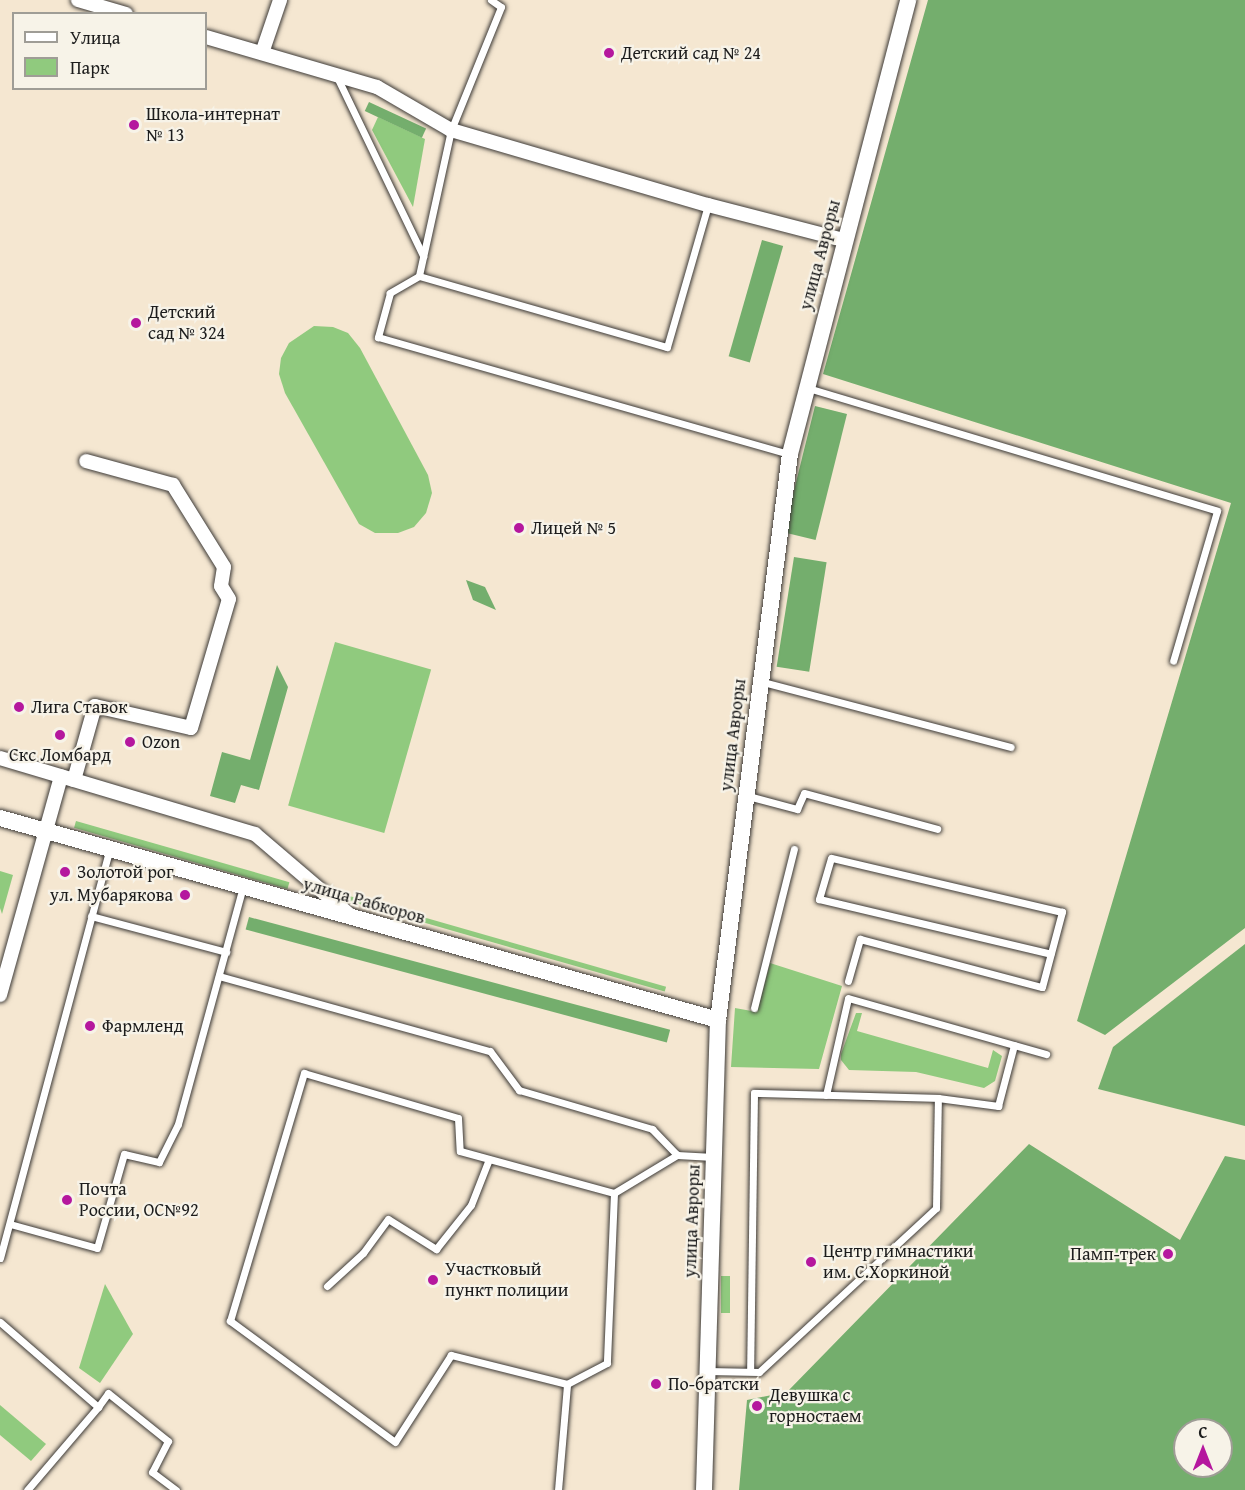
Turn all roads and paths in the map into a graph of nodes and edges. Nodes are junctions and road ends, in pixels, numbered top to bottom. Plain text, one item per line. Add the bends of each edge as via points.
1 (78, 0) edge
2 (280, 0) edge
3 (491, 0) edge
4 (908, 0) edge
5 (119, 12) edge
6 (207, 37) edge
7 (262, 53) junction
8 (336, 75) junction
9 (451, 130) junction
10 (708, 205) junction
11 (843, 240) junction
12 (423, 257) junction
13 (419, 276) junction
14 (806, 387) junction
15 (790, 454) junction
16 (86, 461) dead end
17 (1173, 660) dead end
18 (760, 681) junction
19 (1011, 747) dead end
20 (0, 758) edge
21 (68, 778) junction
22 (745, 796) junction
23 (0, 818) edge
24 (937, 828) dead end
25 (45, 831) junction
26 (110, 849) junction
27 (794, 849) dead end
28 (243, 887) junction
29 (91, 916) junction
30 (354, 918) junction
31 (226, 952) junction
32 (1051, 954) junction
33 (219, 975) junction
34 (848, 981) dead end
35 (0, 995) edge
36 (754, 1008) dead end
37 (718, 1020) junction
38 (1014, 1045) junction
39 (1046, 1054) dead end
40 (826, 1095) junction
41 (938, 1098) junction
42 (677, 1155) junction
43 (713, 1157) junction
44 (489, 1159) junction
45 (614, 1193) junction
46 (10, 1224) junction
47 (0, 1258) edge
48 (327, 1286) dead end
49 (0, 1322) edge
50 (707, 1371) junction
51 (750, 1371) junction
52 (567, 1384) junction
53 (98, 1407) junction
54 (27, 1490) edge
55 (176, 1490) edge
56 (558, 1490) edge
57 (704, 1490) edge

1 - 5 street
2 - 7 street
3 - 9 lane via 501,7
4 - 11 street, улица Авроры
6 - 7 street
7 - 8 street
8 - 9 street via 377,87
8 - 12 lane
9 - 10 street
9 - 12 lane
10 - 11 street
10 - 13 lane via 667,347
11 - 14 street, улица Авроры
12 - 13 lane
13 - 15 lane via 390,293 378,337
14 - 15 street, улица Авроры
14 - 17 lane via 1217,511
15 - 18 street, улица Авроры
16 - 21 street via 173,485 224,567 221,586 229,599 191,728 95,706
18 - 19 lane
18 - 22 street, улица Авроры
20 - 21 street
21 - 25 street
21 - 30 street via 255,834
22 - 24 lane via 797,810 804,793
22 - 37 street, улица Авроры
23 - 25 street, улица Рабкоров
25 - 26 street, улица Рабкоров
25 - 35 street
26 - 28 street, улица Рабкоров
26 - 29 lane
27 - 36 lane
28 - 30 street, улица Рабкоров
28 - 31 lane
29 - 31 lane
29 - 46 lane
30 - 37 street, улица Рабкоров
31 - 33 lane
32 - 32 lane via 819,899 831,858 1062,912
32 - 34 lane via 1042,987 860,939
33 - 42 lane via 490,1051 519,1090 652,1129
33 - 46 lane via 178,1124 159,1162 124,1154 97,1248
37 - 43 street, улица Авроры
38 - 39 lane
38 - 40 lane via 848,999
38 - 41 lane via 998,1106
40 - 41 lane
40 - 51 lane via 754,1093
41 - 51 lane via 936,1208 759,1372
42 - 43 lane
42 - 45 lane
43 - 50 street, улица Авроры
44 - 45 lane
44 - 48 lane via 471,1204 436,1249 388,1219 363,1253
44 - 52 lane via 460,1151 458,1118 304,1073 230,1321 395,1442 451,1355
45 - 52 lane via 607,1363
46 - 47 lane
49 - 53 lane
50 - 51 lane
50 - 57 street, улица Авроры
52 - 56 lane
53 - 54 lane
53 - 55 lane via 108,1393 168,1441 152,1472

